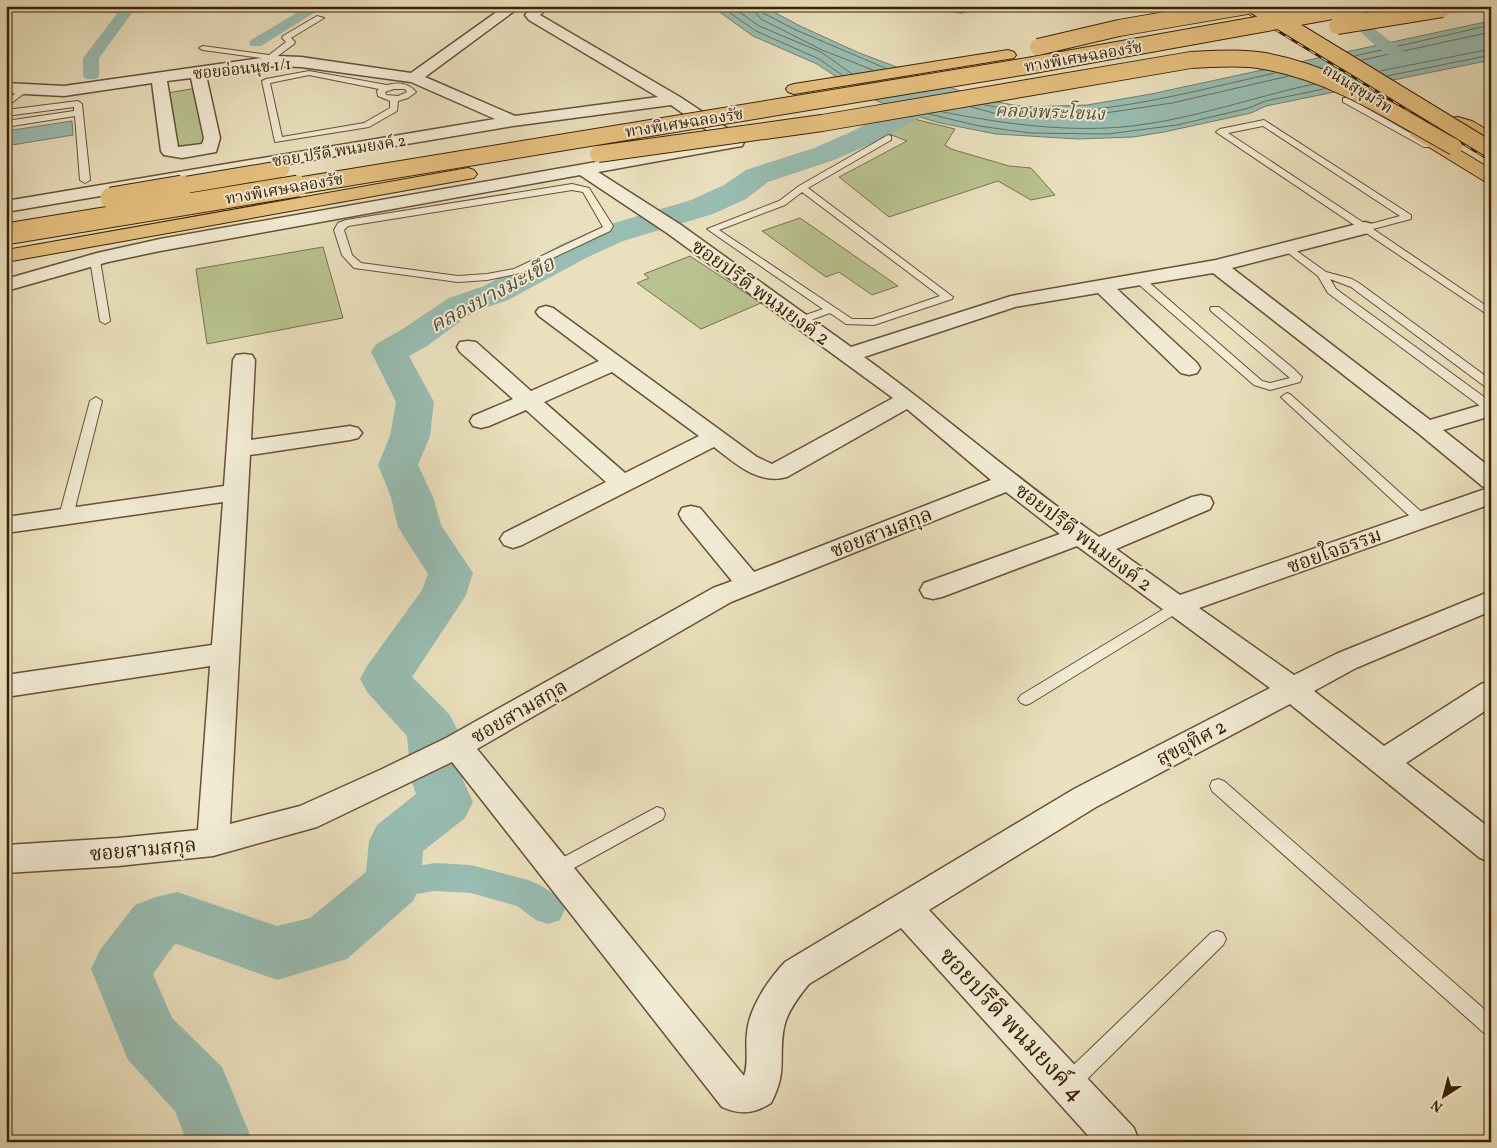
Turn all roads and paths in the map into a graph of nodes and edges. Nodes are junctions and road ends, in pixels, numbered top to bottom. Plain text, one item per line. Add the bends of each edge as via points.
1 (514, 6) edge
2 (542, 6) edge
3 (944, 6) edge
4 (968, 6) edge
5 (1206, 6) edge
6 (1225, 6) edge
7 (1247, 6) edge
8 (1256, 6) edge
9 (1297, 6) edge
10 (1361, 6) edge
11 (1456, 6) edge
12 (320, 18) dead end
13 (1276, 38) dead end
14 (203, 48) dead end
15 (1301, 53) dead end
16 (213, 55) dead end
17 (1008, 55) junction
18 (273, 60) junction
19 (227, 68) junction
20 (199, 79) junction
21 (409, 82) junction
22 (160, 85) junction
23 (7, 88) edge
24 (388, 88) junction
25 (26, 89) junction
26 (394, 98) junction
27 (674, 100) junction
28 (1346, 100) dead end
29 (6, 104) edge
30 (6, 113) edge
31 (79, 113) junction
32 (513, 121) junction
33 (6, 124) edge
34 (888, 138) dead end
35 (1491, 140) edge
36 (1454, 147) junction
37 (1491, 150) edge
38 (517, 166) junction
39 (582, 169) junction
40 (1491, 171) edge
41 (1491, 178) edge
42 (85, 180) dead end
43 (802, 188) junction
44 (507, 194) junction
45 (6, 207) edge
46 (6, 216) edge
47 (1365, 228) junction
48 (6, 234) edge
49 (1287, 247) junction
50 (6, 256) edge
51 (95, 260) junction
52 (1217, 266) junction
53 (1322, 274) junction
54 (1140, 280) junction
55 (6, 285) edge
56 (1102, 286) junction
57 (832, 309) junction
58 (1215, 309) dead end
59 (546, 312) dead end
60 (1491, 314) edge
61 (801, 320) junction
62 (105, 321) dead end
63 (468, 347) dead end
64 (849, 355) junction
65 (244, 360) dead end
66 (616, 362) junction
67 (1189, 368) dead end
68 (1491, 386) edge
69 (1287, 397) dead end
70 (908, 399) junction
71 (529, 400) junction
72 (96, 401) dead end
73 (1491, 408) edge
74 (481, 421) dead end
75 (1426, 428) junction
76 (350, 433) dead end
77 (716, 437) junction
78 (238, 449) junction
79 (1009, 482) junction
80 (623, 484) junction
81 (1491, 484) edge
82 (236, 492) junction
83 (1201, 503) dead end
84 (691, 514) dead end
85 (66, 516) junction
86 (1421, 519) junction
87 (6, 525) edge
88 (513, 539) dead end
89 (1088, 542) junction
90 (749, 584) junction
91 (933, 590) dead end
92 (1491, 600) edge
93 (1177, 606) junction
94 (225, 653) junction
95 (6, 686) edge
96 (1292, 689) junction
97 (1491, 692) edge
98 (1026, 699) dead end
99 (440, 754) junction
100 (1383, 762) junction
101 (1218, 786) dead end
102 (657, 814) dead end
103 (213, 842) junction
104 (1491, 848) edge
105 (6, 859) edge
106 (557, 869) junction
107 (904, 907) junction
108 (1217, 939) dead end
109 (1491, 1027) edge
110 (1068, 1085) junction
111 (1120, 1142) edge

1 - 21 street
2 - 27 street via 533,12 534,17
3 - 4 street
5 - 8 main road via 1216,12
6 - 13 main road, bridge
7 - 17 main road, bridge via 1118,28
8 - 37 main road, ถนนสุขุมวิท, bridge
9 - 17 main road, ทางพิเศษฉลองรัช, bridge
10 - 48 main road, ทางพิเศษฉลองรัช, bridge via 1028,66
11 - 38 main road, bridge via 831,109
12 - 18 lane via 286,38 292,42
14 - 18 lane
15 - 36 main road, ถนนสุขุมวิท, bridge
16 - 19 lane
17 - 46 main road, ทางพิเศษฉลองรัช, bridge via 219,179
18 - 19 street, ซอยอ่อนนุช 1/1
18 - 21 street, ซอยอ่อนนุช 1/1
19 - 20 street, ซอยอ่อนนุช 1/1
20 - 22 street, ซอยอ่อนนุช 1/1
20 - 22 street via 212,146 190,153 170,151
21 - 24 lane
21 - 26 lane via 410,94
21 - 32 street, ซอยอ่อนนุช 1/1
22 - 25 street via 64,92
23 - 25 street
24 - 26 lane via 381,94
24 - 26 lane via 309,73 266,81 278,140 366,125 394,109
25 - 29 lane
27 - 32 street, ซอย ปรีดี พนมยงค์ 2
27 - 39 street via 736,142
28 - 41 lane
30 - 31 lane via 76,104
31 - 33 lane
31 - 42 lane
32 - 45 street, ซอย ปรีดี พนมยงค์ 2
34 - 43 lane
35 - 41 main road via 1458,122 1416,127 1417,132
36 - 38 main road, bridge via 1315,74 1263,61 1220,58 1191,60 822,122
36 - 40 main road, ถนนสุขุมวิท
38 - 50 main road
39 - 44 street
39 - 61 street, ซอยปรีดี พนมยงค์ 2 via 674,229
43 - 57 lane via 782,203 712,229
43 - 57 lane via 948,297 874,322 850,322
44 - 44 lane via 582,188 608,228 517,271 487,277 458,279 358,266 347,258 339,228 344,223
44 - 51 street via 160,244
47 - 47 lane via 1220,132 1264,123 1408,217
47 - 49 street
47 - 60 lane
49 - 52 street
49 - 53 lane
51 - 55 street
51 - 62 lane
52 - 54 street
52 - 75 street
53 - 68 lane via 1355,285
53 - 73 lane via 1332,291
54 - 56 street
54 - 58 lane via 1258,383 1270,387 1296,380 1290,371
56 - 64 street via 1011,302
56 - 67 street
57 - 61 lane
59 - 66 street
61 - 64 street, ซอยปรีดี พนมยงค์ 2
63 - 71 street
64 - 70 street, ซอยปรีดี พนมยงค์ 2
65 - 78 street
66 - 71 street
66 - 77 street
69 - 86 lane
70 - 77 street via 779,472 761,469
70 - 79 street, ซอยปรีดี พนมยงค์ 2
71 - 74 street
71 - 80 street
72 - 85 lane
73 - 75 street
75 - 81 street
76 - 78 street
77 - 80 street
78 - 82 street
79 - 89 street, ซอยปรีดี พนมยงค์ 2
79 - 90 street, ซอยสามสกุล
80 - 88 street
81 - 86 street, ซอยใจธรรม
82 - 85 street
82 - 94 street
83 - 89 street
84 - 90 street
85 - 87 street
86 - 93 street, ซอยใจธรรม
89 - 91 street
89 - 93 street, ซอยปรีดี พนมยงค์ 2
90 - 99 street, ซอยสามสกุล via 722,594
92 - 96 street, สุขอุทิศ 2 via 1346,661
93 - 96 street, ซอยปรีดี พนมยงค์ 2
93 - 98 lane
94 - 95 street
94 - 103 street
96 - 100 street, ซอยปรีดี พนมยงค์ 2
96 - 107 street, สุขอุทิศ 2 via 1085,798
97 - 100 street
99 - 103 street, ซอยสามสกุล via 306,818
99 - 106 street
100 - 104 street, ซอยปรีดี พนมยงค์ 2
101 - 109 lane
102 - 106 lane
103 - 105 street, ซอยสามสกุล
106 - 107 street, สุขอุทิศ 2 via 735,1094 750,1094 759,1088 764,1078 766,1024 792,979
107 - 110 street, ซอยปรีดี พนมยงค์ 4
108 - 110 lane
110 - 111 street, ซอยปรีดี พนมยงค์ 4

